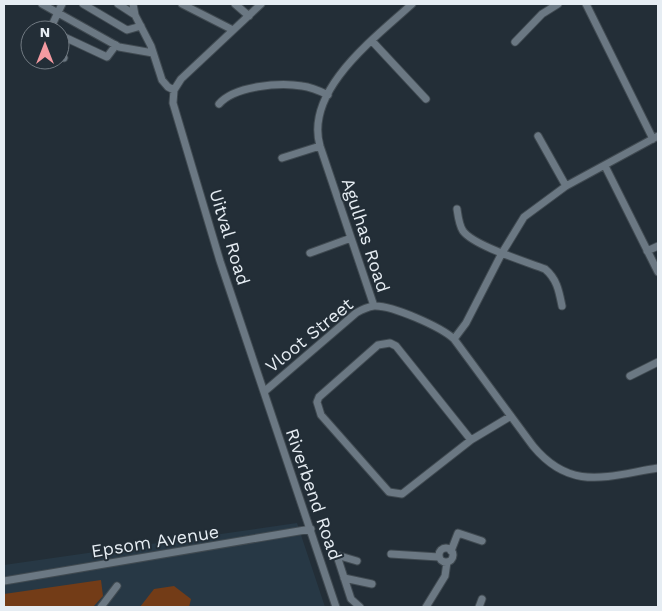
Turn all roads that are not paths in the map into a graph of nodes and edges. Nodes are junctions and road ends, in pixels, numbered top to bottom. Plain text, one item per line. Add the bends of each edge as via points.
1 (42, 4) edge
2 (62, 4) edge
3 (83, 4) edge
4 (118, 4) edge
5 (133, 4) edge
6 (182, 4) edge
7 (235, 4) edge
8 (261, 4) edge
9 (412, 4) edge
10 (558, 4) edge
11 (586, 4) edge
12 (57, 12) junction
13 (135, 15) junction
14 (249, 16) junction
15 (55, 20) edge
16 (141, 26) junction
17 (233, 30) junction
18 (70, 40) edge
19 (372, 41) junction
20 (515, 42) dead end
21 (116, 45) junction
22 (154, 53) junction
23 (174, 90) junction
24 (328, 95) junction
25 (426, 99) dead end
26 (219, 104) dead end
27 (538, 136) dead end
28 (656, 137) edge
29 (320, 146) junction
30 (282, 158) dead end
31 (605, 166) junction
32 (566, 186) junction
33 (457, 209) dead end
34 (351, 238) junction
35 (658, 246) edge
36 (647, 251) junction
37 (310, 253) dead end
38 (502, 253) junction
39 (658, 272) edge
40 (374, 306) junction
41 (562, 306) dead end
42 (454, 339) junction
43 (658, 362) edge
44 (630, 376) dead end
45 (265, 391) junction
46 (511, 416) junction
47 (471, 440) junction
48 (658, 468) edge
49 (311, 530) junction
50 (482, 541) dead end
51 (451, 551) junction
52 (391, 554) dead end
53 (439, 557) junction
54 (357, 561) dead end
55 (447, 562) junction
56 (344, 578) junction
57 (4, 581) edge
58 (372, 584) dead end
59 (116, 586) dead end
60 (482, 599) dead end
61 (430, 606) edge
62 (101, 607) edge
63 (336, 607) edge
64 (360, 607) edge
65 (479, 607) edge

1 - 12 street
2 - 12 street
3 - 16 street via 127,30
4 - 13 street
5 - 13 street
6 - 17 street
7 - 14 street
8 - 14 street
9 - 19 street, Agulhas Road
10 - 20 street via 542,14
11 - 28 street
12 - 15 street
12 - 21 street
13 - 16 street
14 - 17 street
16 - 22 street
17 - 23 street via 181,79
18 - 21 street via 107,57
19 - 24 street, Agulhas Road via 339,73
19 - 25 street
21 - 22 street
22 - 23 street via 164,84
23 - 45 street, Uitval Road via 175,114 220,261
24 - 26 street via 304,86 280,84 235,93 226,96
24 - 29 street, Agulhas Road via 317,123
27 - 32 street
28 - 31 street
29 - 30 street
29 - 34 street, Agulhas Road
31 - 32 street
31 - 36 street
32 - 38 street via 524,217
33 - 38 street via 460,226 468,236
34 - 37 street
34 - 40 street, Agulhas Road
35 - 36 street
36 - 39 street
38 - 41 street via 550,273 555,278
38 - 42 street
40 - 42 street, Agulhas Road via 440,330
40 - 45 street, Vloot Street via 356,313
42 - 46 street, Agulhas Road
43 - 44 street
45 - 49 street, Riverbend Road
46 - 47 street
46 - 48 street, Agulhas Road via 548,462 574,476 589,478
47 - 47 street via 402,494 393,494 320,416 317,402 378,345 390,343 396,346
49 - 57 street, Epsom Avenue
49 - 63 street, Riverbend Road
50 - 51 street via 458,534
51 - 53 street via 442,550
51 - 55 street via 452,556
52 - 53 street
53 - 55 street
54 - 56 street via 340,556 338,562
55 - 61 street via 445,576
56 - 58 street
56 - 64 street via 351,599
59 - 62 street
60 - 65 street

